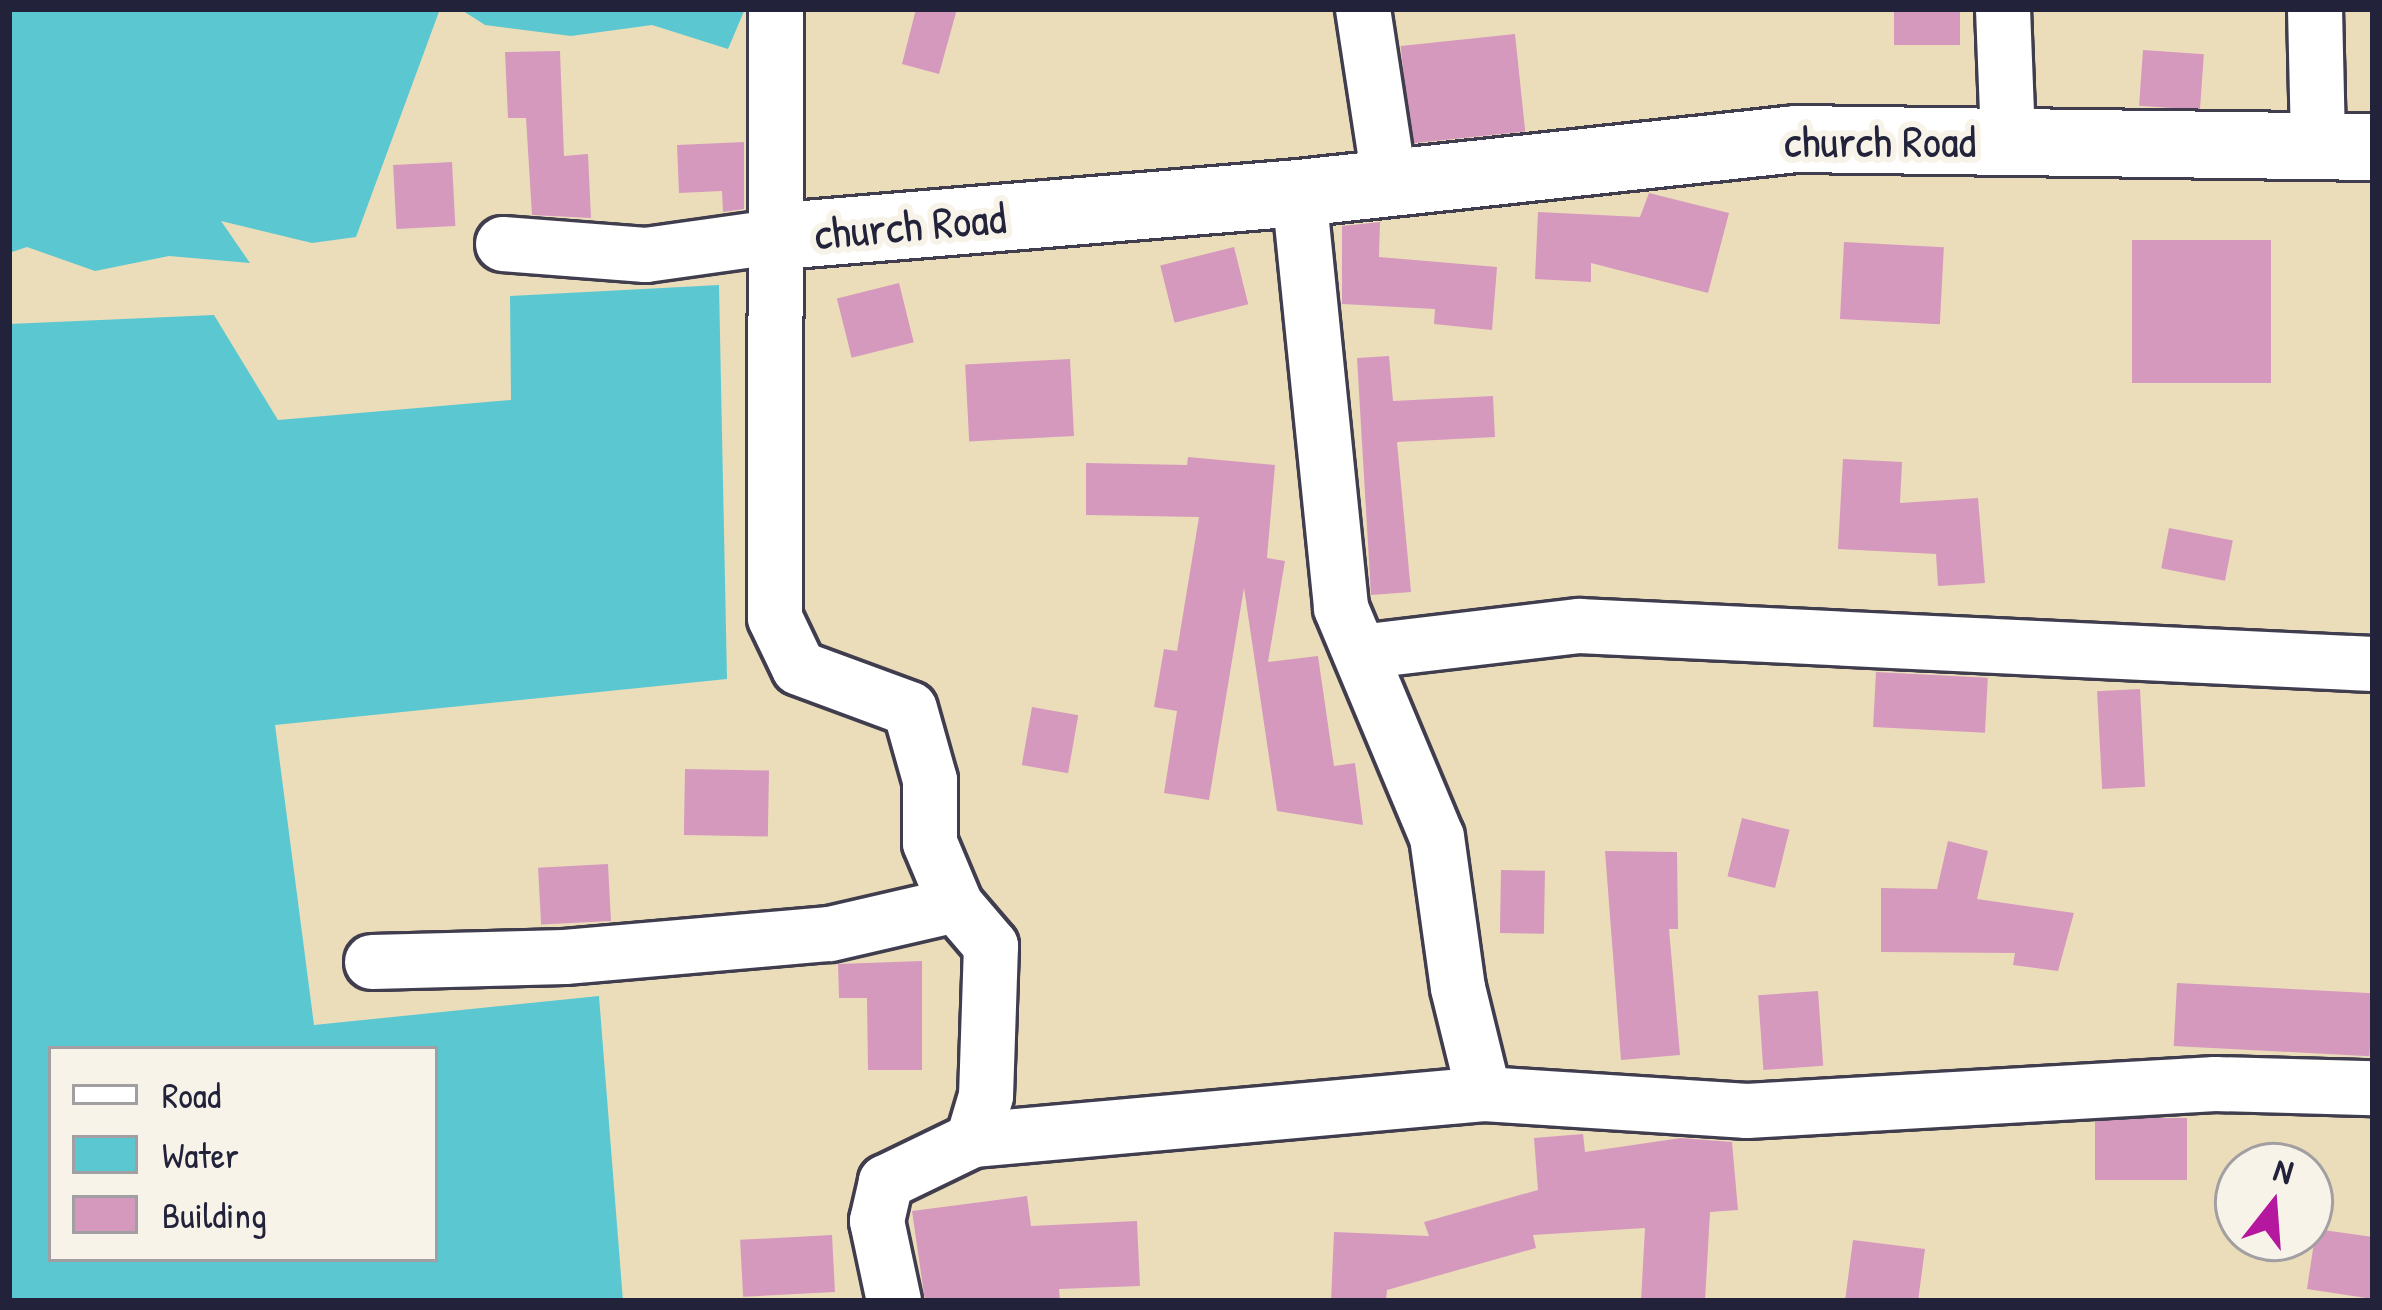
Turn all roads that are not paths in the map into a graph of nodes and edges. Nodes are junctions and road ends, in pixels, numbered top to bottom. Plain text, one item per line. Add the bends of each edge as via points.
1 (776, 9) edge
2 (1363, 9) edge
3 (2003, 9) edge
4 (2315, 9) edge
5 (2008, 140) junction
6 (2345, 146) edge
7 (1389, 178) junction
8 (1299, 193) junction
9 (781, 236) junction
10 (503, 244) dead end
11 (1360, 652) junction
12 (2373, 664) edge
13 (956, 905) junction
14 (373, 962) dead end
15 (2373, 1088) edge
16 (1484, 1094) junction
17 (973, 1140) junction
18 (894, 1301) edge

1 - 9 street
2 - 7 street
3 - 5 street
4 - 6 street
5 - 6 street, church Road
5 - 7 street, church Road via 1795,139
7 - 8 street, church Road
8 - 9 street, church Road
8 - 11 street via 1341,608
9 - 10 street, church Road via 646,255
9 - 13 street via 775,618 799,668 910,709 930,780 929,843
11 - 12 street via 1579,626
11 - 16 street via 1437,837 1458,988
13 - 14 street via 830,934 565,957
13 - 17 street via 991,946 986,1096
15 - 16 street via 2215,1084 1747,1111
16 - 17 street
17 - 18 street via 886,1182 878,1221

